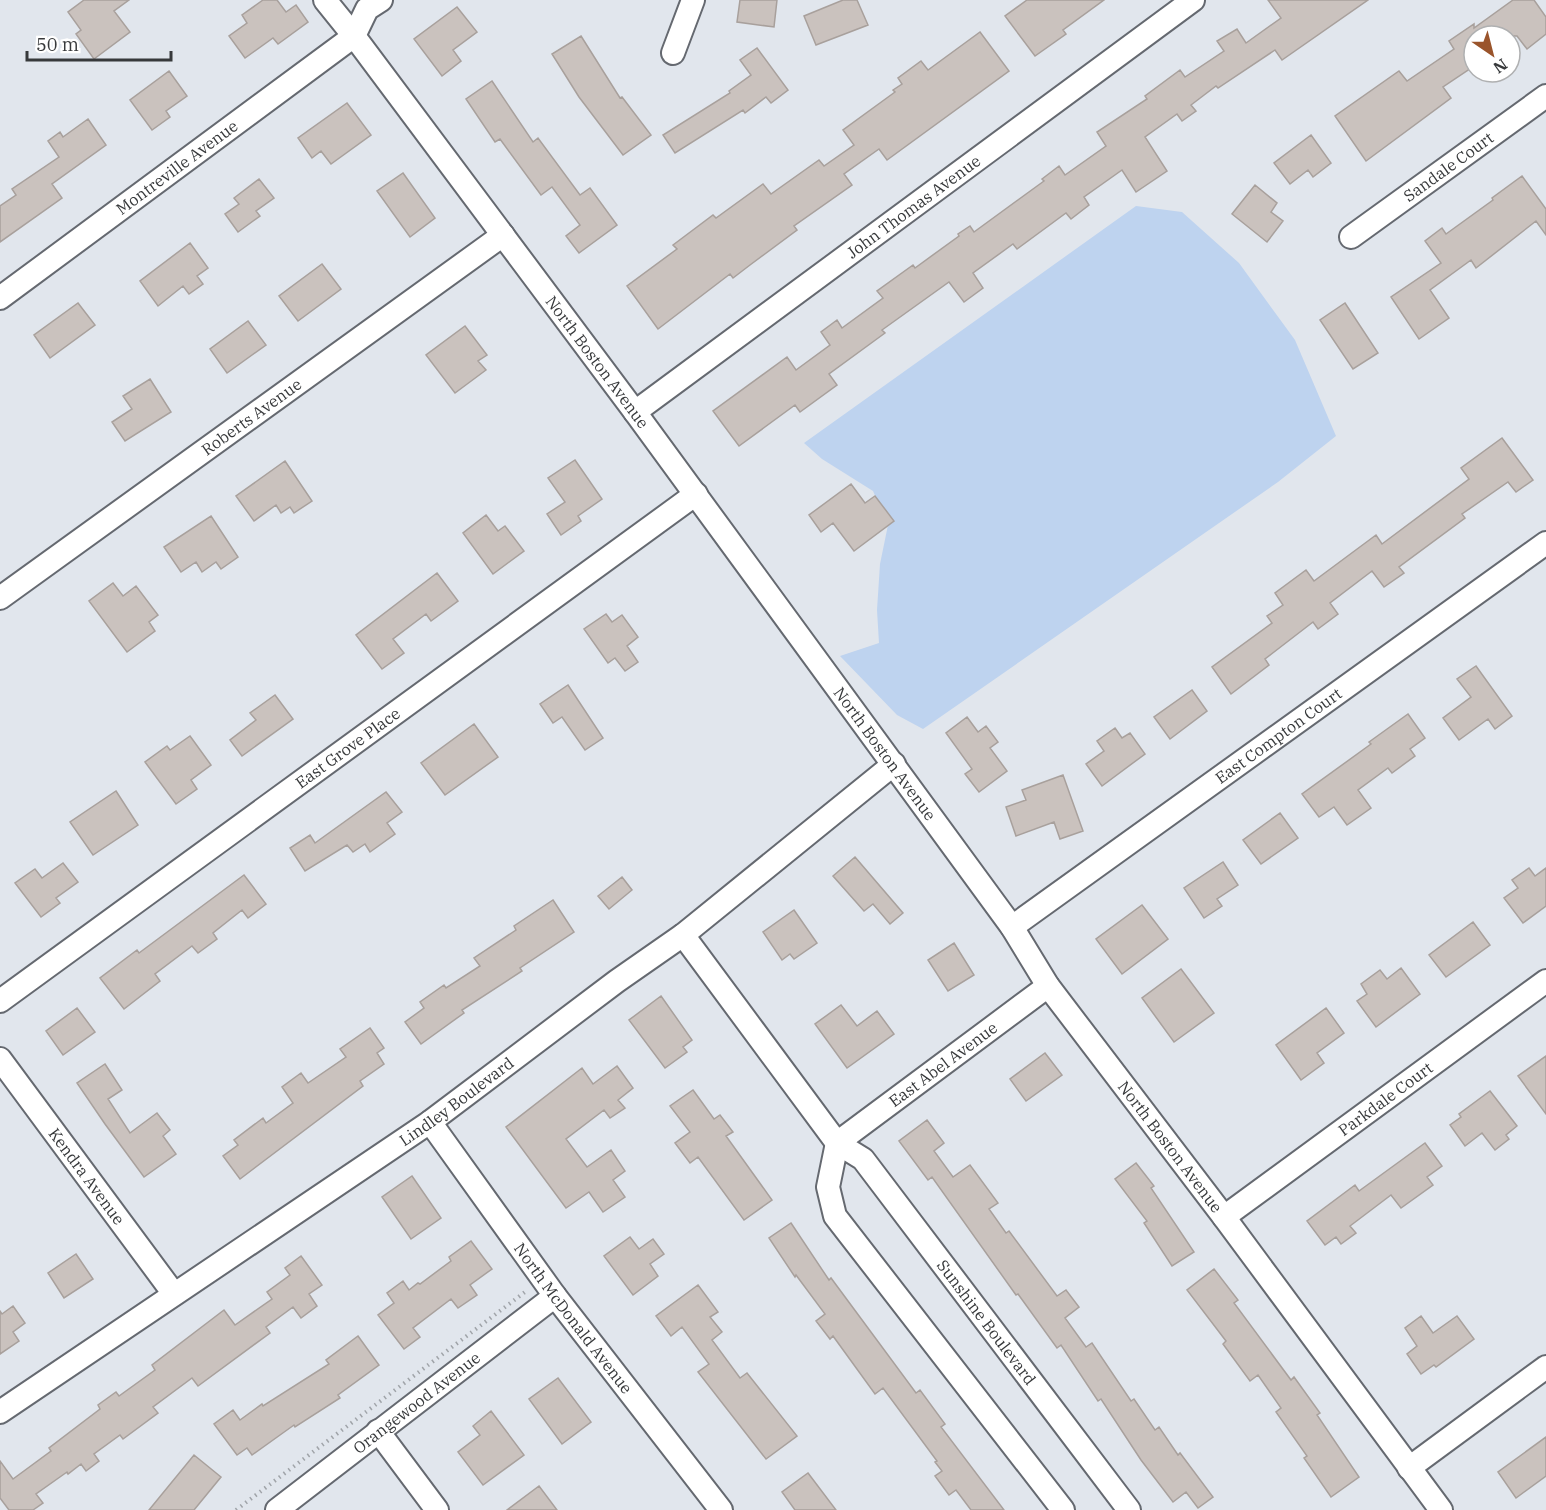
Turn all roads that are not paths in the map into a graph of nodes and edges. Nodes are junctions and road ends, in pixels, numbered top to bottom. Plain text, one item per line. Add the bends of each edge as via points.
1 (325, 0) edge
2 (381, 0) edge
3 (693, 0) edge
4 (1193, 0) edge
5 (354, 36) junction
6 (673, 53) dead end
7 (1546, 96) edge
8 (503, 235) junction
9 (1352, 237) dead end
10 (0, 298) edge
11 (635, 412) junction
12 (696, 494) junction
13 (1546, 543) edge
14 (0, 598) edge
15 (894, 764) junction
16 (1012, 927) junction
17 (683, 935) junction
18 (1546, 981) edge
19 (1048, 986) junction
20 (0, 1001) edge
21 (0, 1059) edge
22 (430, 1122) junction
23 (837, 1143) junction
24 (1224, 1217) junction
25 (552, 1291) junction
26 (174, 1294) junction
27 (1546, 1367) edge
28 (0, 1412) edge
29 (378, 1431) junction
30 (1409, 1468) junction
31 (277, 1510) edge
32 (437, 1510) edge
33 (721, 1510) edge
34 (1063, 1510) edge
35 (1129, 1510) edge
36 (1441, 1510) edge

1 - 5 street, North Boston Avenue
2 - 5 street via 368,9
3 - 6 street
4 - 11 street, John Thomas Avenue
5 - 8 street, North Boston Avenue
5 - 10 street, Montreville Avenue
7 - 9 street, Sandale Court
8 - 11 street, North Boston Avenue
8 - 14 street, Roberts Avenue
11 - 12 street, North Boston Avenue
12 - 15 street, North Boston Avenue
12 - 20 street, East Grove Place
13 - 16 street, East Compton Court
15 - 16 street, North Boston Avenue
15 - 17 street, Lindley Boulevard
16 - 19 street, North Boston Avenue
17 - 22 street, Lindley Boulevard
17 - 23 street, Sunshine Boulevard
18 - 24 street, Parkdale Court
19 - 23 street, East Abel Avenue
19 - 24 street, North Boston Avenue
21 - 26 street, Kendra Avenue
22 - 25 street, North McDonald Avenue
22 - 26 street, Lindley Boulevard
23 - 34 street via 828,1187 835,1216
23 - 35 street, Sunshine Boulevard via 863,1159
24 - 30 street, North Boston Avenue
25 - 29 street, Orangewood Avenue
25 - 33 street, North McDonald Avenue
26 - 28 street, Lindley Boulevard
27 - 30 street
29 - 31 street, Orangewood Avenue
29 - 32 street
30 - 36 street, North Boston Avenue

